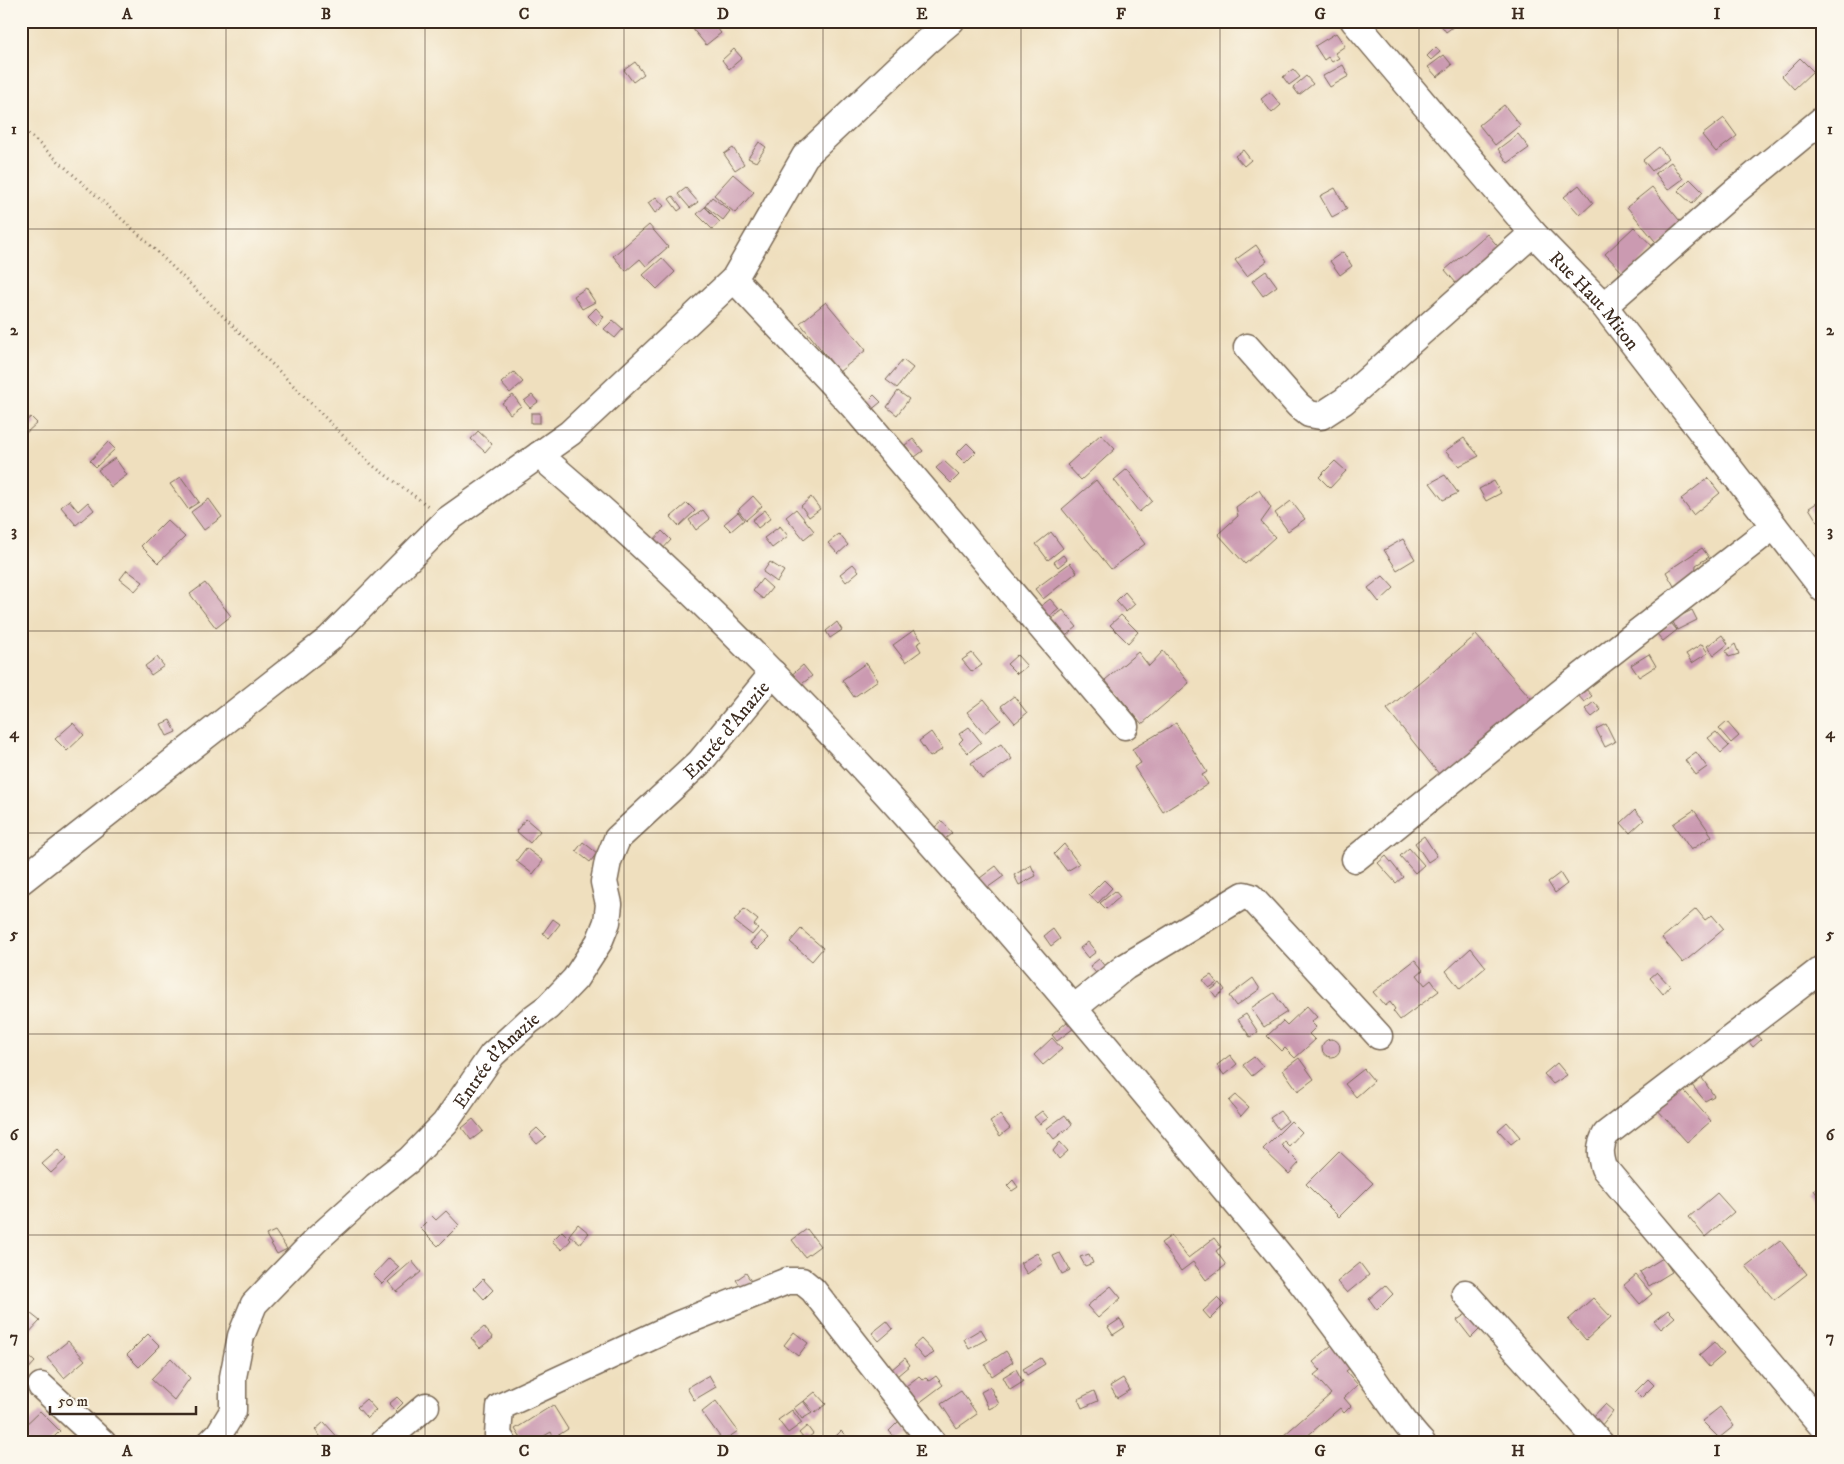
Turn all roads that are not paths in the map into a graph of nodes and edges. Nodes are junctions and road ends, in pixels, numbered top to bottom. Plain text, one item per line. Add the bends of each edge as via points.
1 (952, 21) edge
2 (1354, 21) edge
3 (1823, 119) edge
4 (1533, 233) junction
5 (734, 279) junction
6 (1604, 306) junction
7 (1246, 347) dead end
8 (539, 455) junction
9 (1774, 526) junction
10 (1823, 589) edge
11 (773, 673) junction
12 (1125, 726) dead end
13 (1355, 860) dead end
14 (21, 881) edge
15 (1823, 968) edge
16 (1074, 1008) junction
17 (1379, 1036) dead end
18 (1465, 1293) dead end
19 (41, 1386) dead end
20 (426, 1406) dead end
21 (1823, 1427) edge
22 (1415, 1440) edge
23 (932, 1442) edge
24 (103, 1443) edge
25 (210, 1443) edge
26 (383, 1443) edge
27 (503, 1443) edge
28 (1600, 1443) edge

1 - 5 street via 806,156
2 - 4 street, Rue Haut Miton
3 - 6 street
4 - 6 street, Rue Haut Miton
4 - 7 street via 1344,401 1321,416 1309,414 1298,405
5 - 8 street via 570,433
5 - 12 street via 853,406
6 - 9 street, Rue Haut Miton
8 - 11 street via 602,508
8 - 14 street via 446,520 330,639
9 - 10 street, Rue Haut Miton
9 - 13 street via 1570,685
11 - 16 street via 864,768
11 - 25 street, Entrée d'Anazie via 700,762 617,839 604,882 609,904 606,922 598,942 575,979 492,1055 445,1123 316,1240 254,1304 241,1336 234,1369 233,1411
15 - 21 street via 1606,1134 1601,1143 1604,1168
16 - 17 street via 1124,967 1248,895
16 - 22 street via 1303,1283
18 - 28 street
19 - 24 street
20 - 26 street
23 - 27 street via 813,1290 802,1281 787,1281 679,1324 500,1407 498,1436

